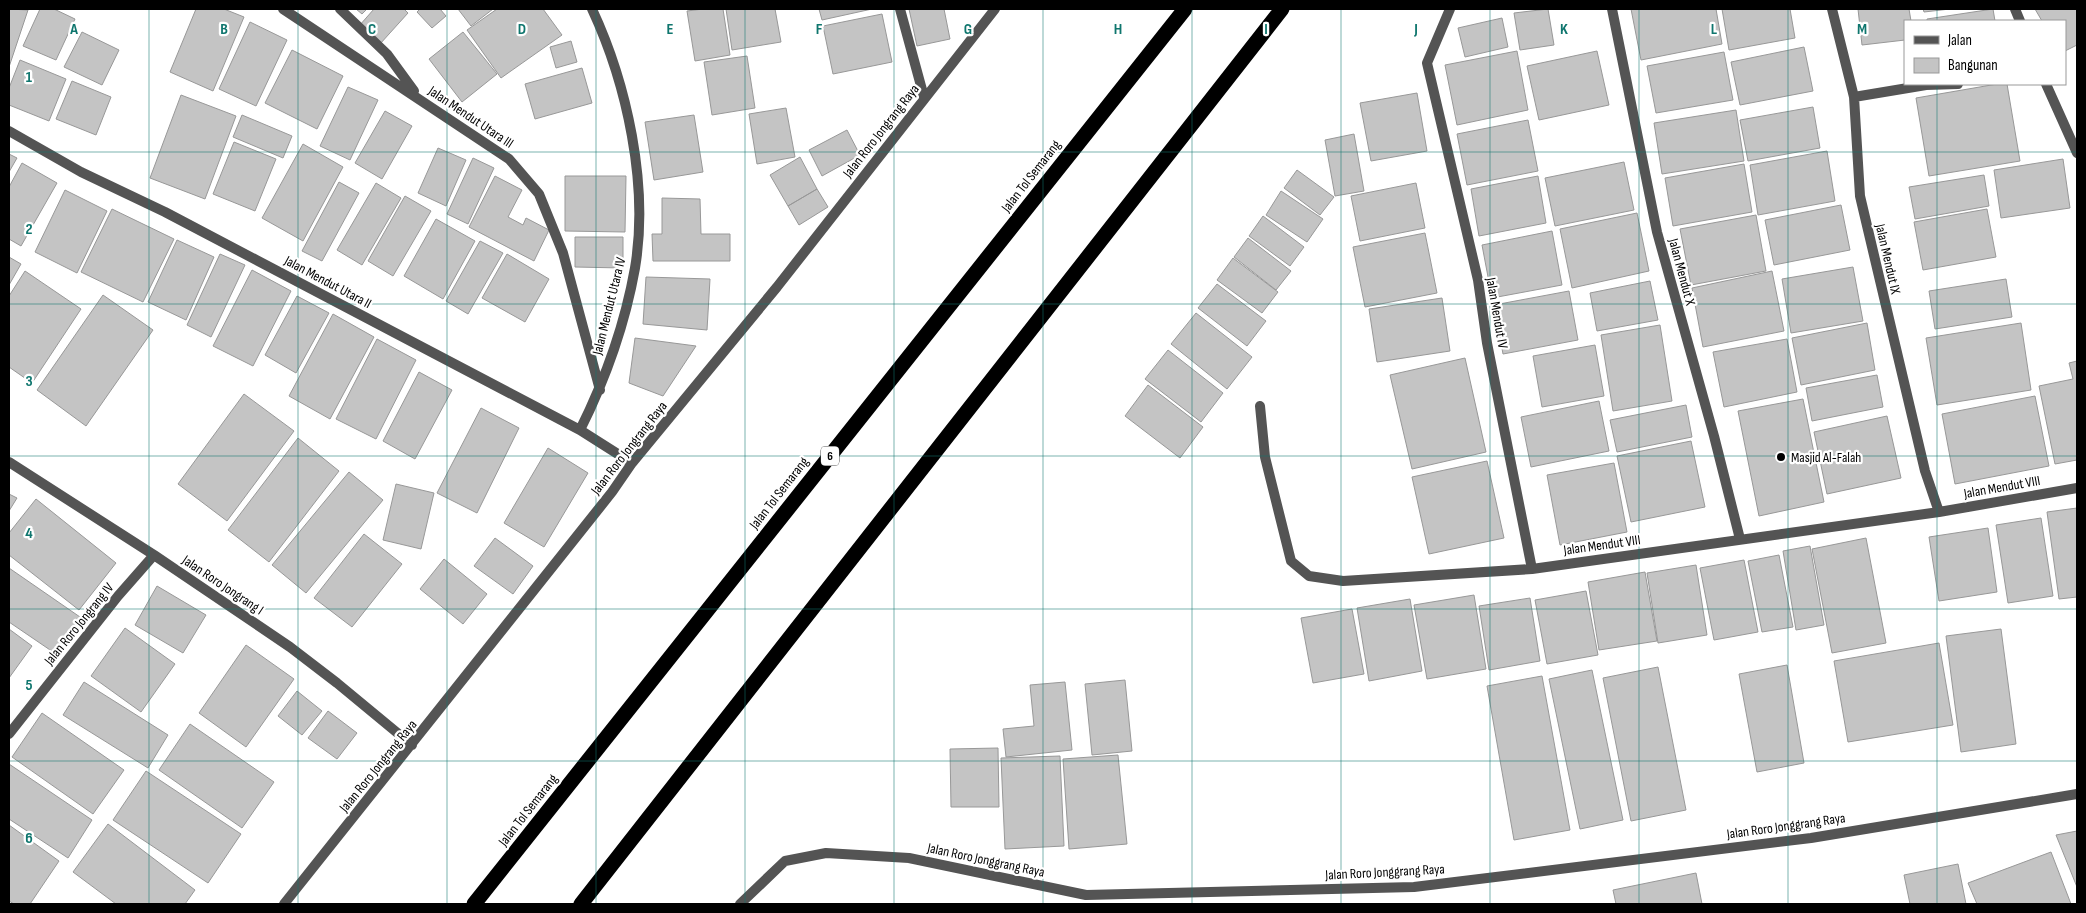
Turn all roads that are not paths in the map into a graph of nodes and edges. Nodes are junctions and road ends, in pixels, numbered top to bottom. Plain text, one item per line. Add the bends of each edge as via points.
1 (284, 9) edge
2 (340, 9) edge
3 (592, 9) edge
4 (900, 9) edge
5 (995, 9) edge
6 (1185, 9) edge
7 (1282, 9) edge
8 (1450, 9) edge
9 (1612, 9) edge
10 (1832, 9) edge
11 (1942, 85) edge
12 (2046, 85) edge
13 (924, 97) junction
14 (1854, 97) junction
15 (420, 98) junction
16 (9, 131) edge
17 (2077, 153) edge
18 (600, 390) junction
19 (1260, 406) dead end
20 (580, 430) junction
21 (9, 462) edge
22 (632, 464) junction
23 (2077, 488) edge
24 (1939, 512) junction
25 (1740, 539) junction
26 (154, 555) junction
27 (1532, 569) junction
28 (9, 734) edge
29 (412, 745) junction
30 (2077, 794) edge
31 (284, 904) edge
32 (474, 904) edge
33 (581, 904) edge
34 (740, 904) edge

1 - 15 street, Jalan Mendut Utara III
2 - 15 street via 387,54
3 - 18 street, Jalan Mendut Utara IV via 627,114 637,173 635,268
4 - 13 street
5 - 13 street, Jalan Roro Jongrang Raya
6 - 32 highway, Jalan Tol Semarang / 6
7 - 33 highway
8 - 27 street, Jalan Mendut IV via 1427,63 1478,280
9 - 25 street, Jalan Mendut X via 1657,232
10 - 14 street, Jalan Mendut IX
11 - 14 street
12 - 17 street
13 - 22 street, Jalan Roro Jongrang Raya via 777,287
14 - 24 street, Jalan Mendut IX via 1860,196 1925,470
15 - 18 street, Jalan Mendut Utara III via 509,159 539,194 563,253
16 - 20 street, Jalan Mendut Utara II via 81,172 165,212
18 - 20 street, Jalan Mendut Utara IV
19 - 27 street, Jalan Mendut VIII via 1265,457 1291,561 1310,576 1343,581
20 - 22 street, Jalan Mendut Utara II
21 - 26 street, Jalan Roro Jongrang I
22 - 29 street, Jalan Roro Jongrang Raya
23 - 24 street, Jalan Mendut VIII
24 - 25 street, Jalan Mendut VIII
25 - 27 street, Jalan Mendut VIII
26 - 28 street, Jalan Roro Jongrang IV
26 - 29 street, Jalan Roro Jongrang I via 290,647
29 - 31 street, Jalan Roro Jongrang Raya
30 - 34 street, Jalan Roro Jonggrang Raya via 1811,838 1414,887 1086,895 909,858 826,853 785,861

